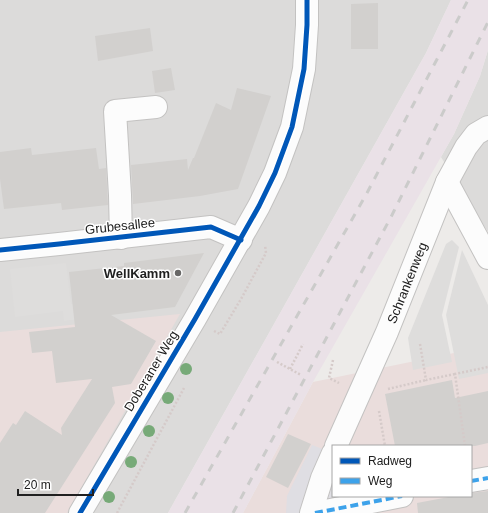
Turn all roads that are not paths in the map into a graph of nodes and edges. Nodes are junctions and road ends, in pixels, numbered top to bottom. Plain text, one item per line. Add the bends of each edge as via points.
1 (307, 0) edge
2 (156, 107) dead end
3 (488, 127) edge
4 (447, 182) junction
5 (121, 238) junction
6 (240, 240) junction
7 (0, 250) edge
8 (488, 258) edge
9 (336, 445) edge
10 (332, 455) edge
11 (488, 478) edge
12 (472, 481) edge
13 (397, 497) edge
14 (80, 513) edge
15 (312, 513) edge
16 (315, 513) edge

1 - 6 street, Doberaner Weg via 304,69 292,127 275,173
2 - 5 street via 115,111
3 - 4 street, Schrankenweg via 476,134 466,147
4 - 8 street
4 - 9 street, Schrankenweg via 387,332
5 - 6 street, Grubesallee via 211,227
5 - 7 street, Grubesallee
6 - 14 street, Doberaner Weg
10 - 15 street via 322,478
11 - 12 street
13 - 16 street

